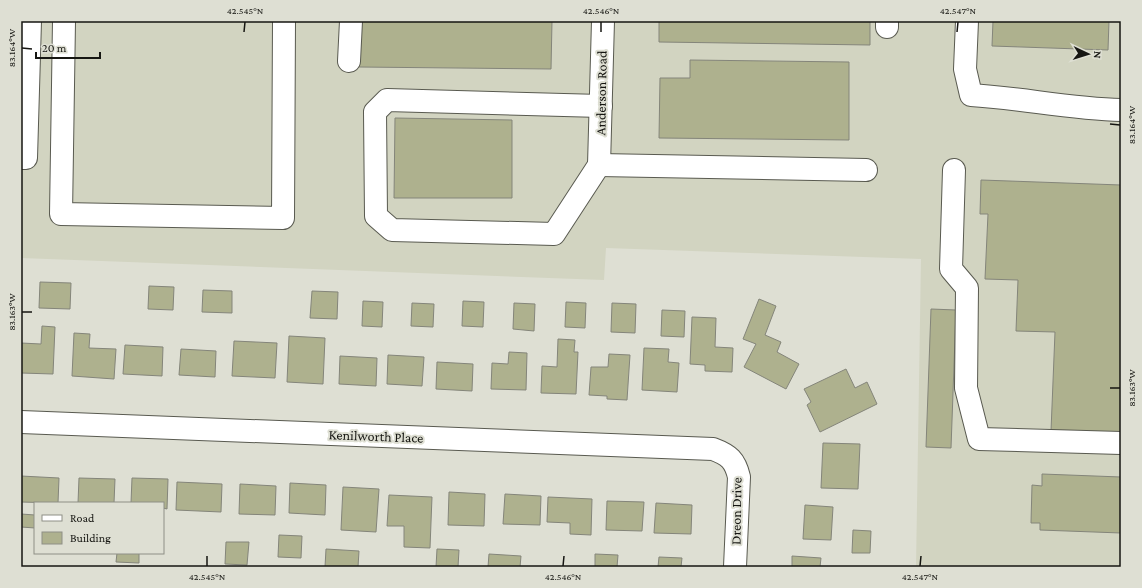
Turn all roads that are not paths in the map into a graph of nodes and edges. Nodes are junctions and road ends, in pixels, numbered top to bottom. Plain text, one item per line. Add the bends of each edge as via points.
1 (30, 21) edge
2 (64, 21) edge
3 (284, 21) edge
4 (351, 21) edge
5 (603, 21) edge
6 (967, 21) edge
7 (349, 61) dead end
8 (601, 106) junction
9 (1121, 110) edge
10 (21, 158) edge
11 (599, 165) junction
12 (866, 170) dead end
13 (954, 170) dead end
14 (21, 422) edge
15 (1121, 444) edge
16 (729, 457) joint
17 (734, 567) edge

1 - 10 street via 26,158
2 - 3 street via 61,214 283,218
4 - 7 street
5 - 8 street, Anderson Road
6 - 9 street via 965,69 971,95 1094,110
8 - 11 street, Anderson Road
8 - 11 street via 387,100 375,112 376,216 392,230 554,234
11 - 12 street
13 - 15 street via 951,269 967,288 966,388 979,439
14 - 16 street, Kenilworth Place via 701,448 713,449
16 - 17 street, Dreon Drive via 736,466 739,476

